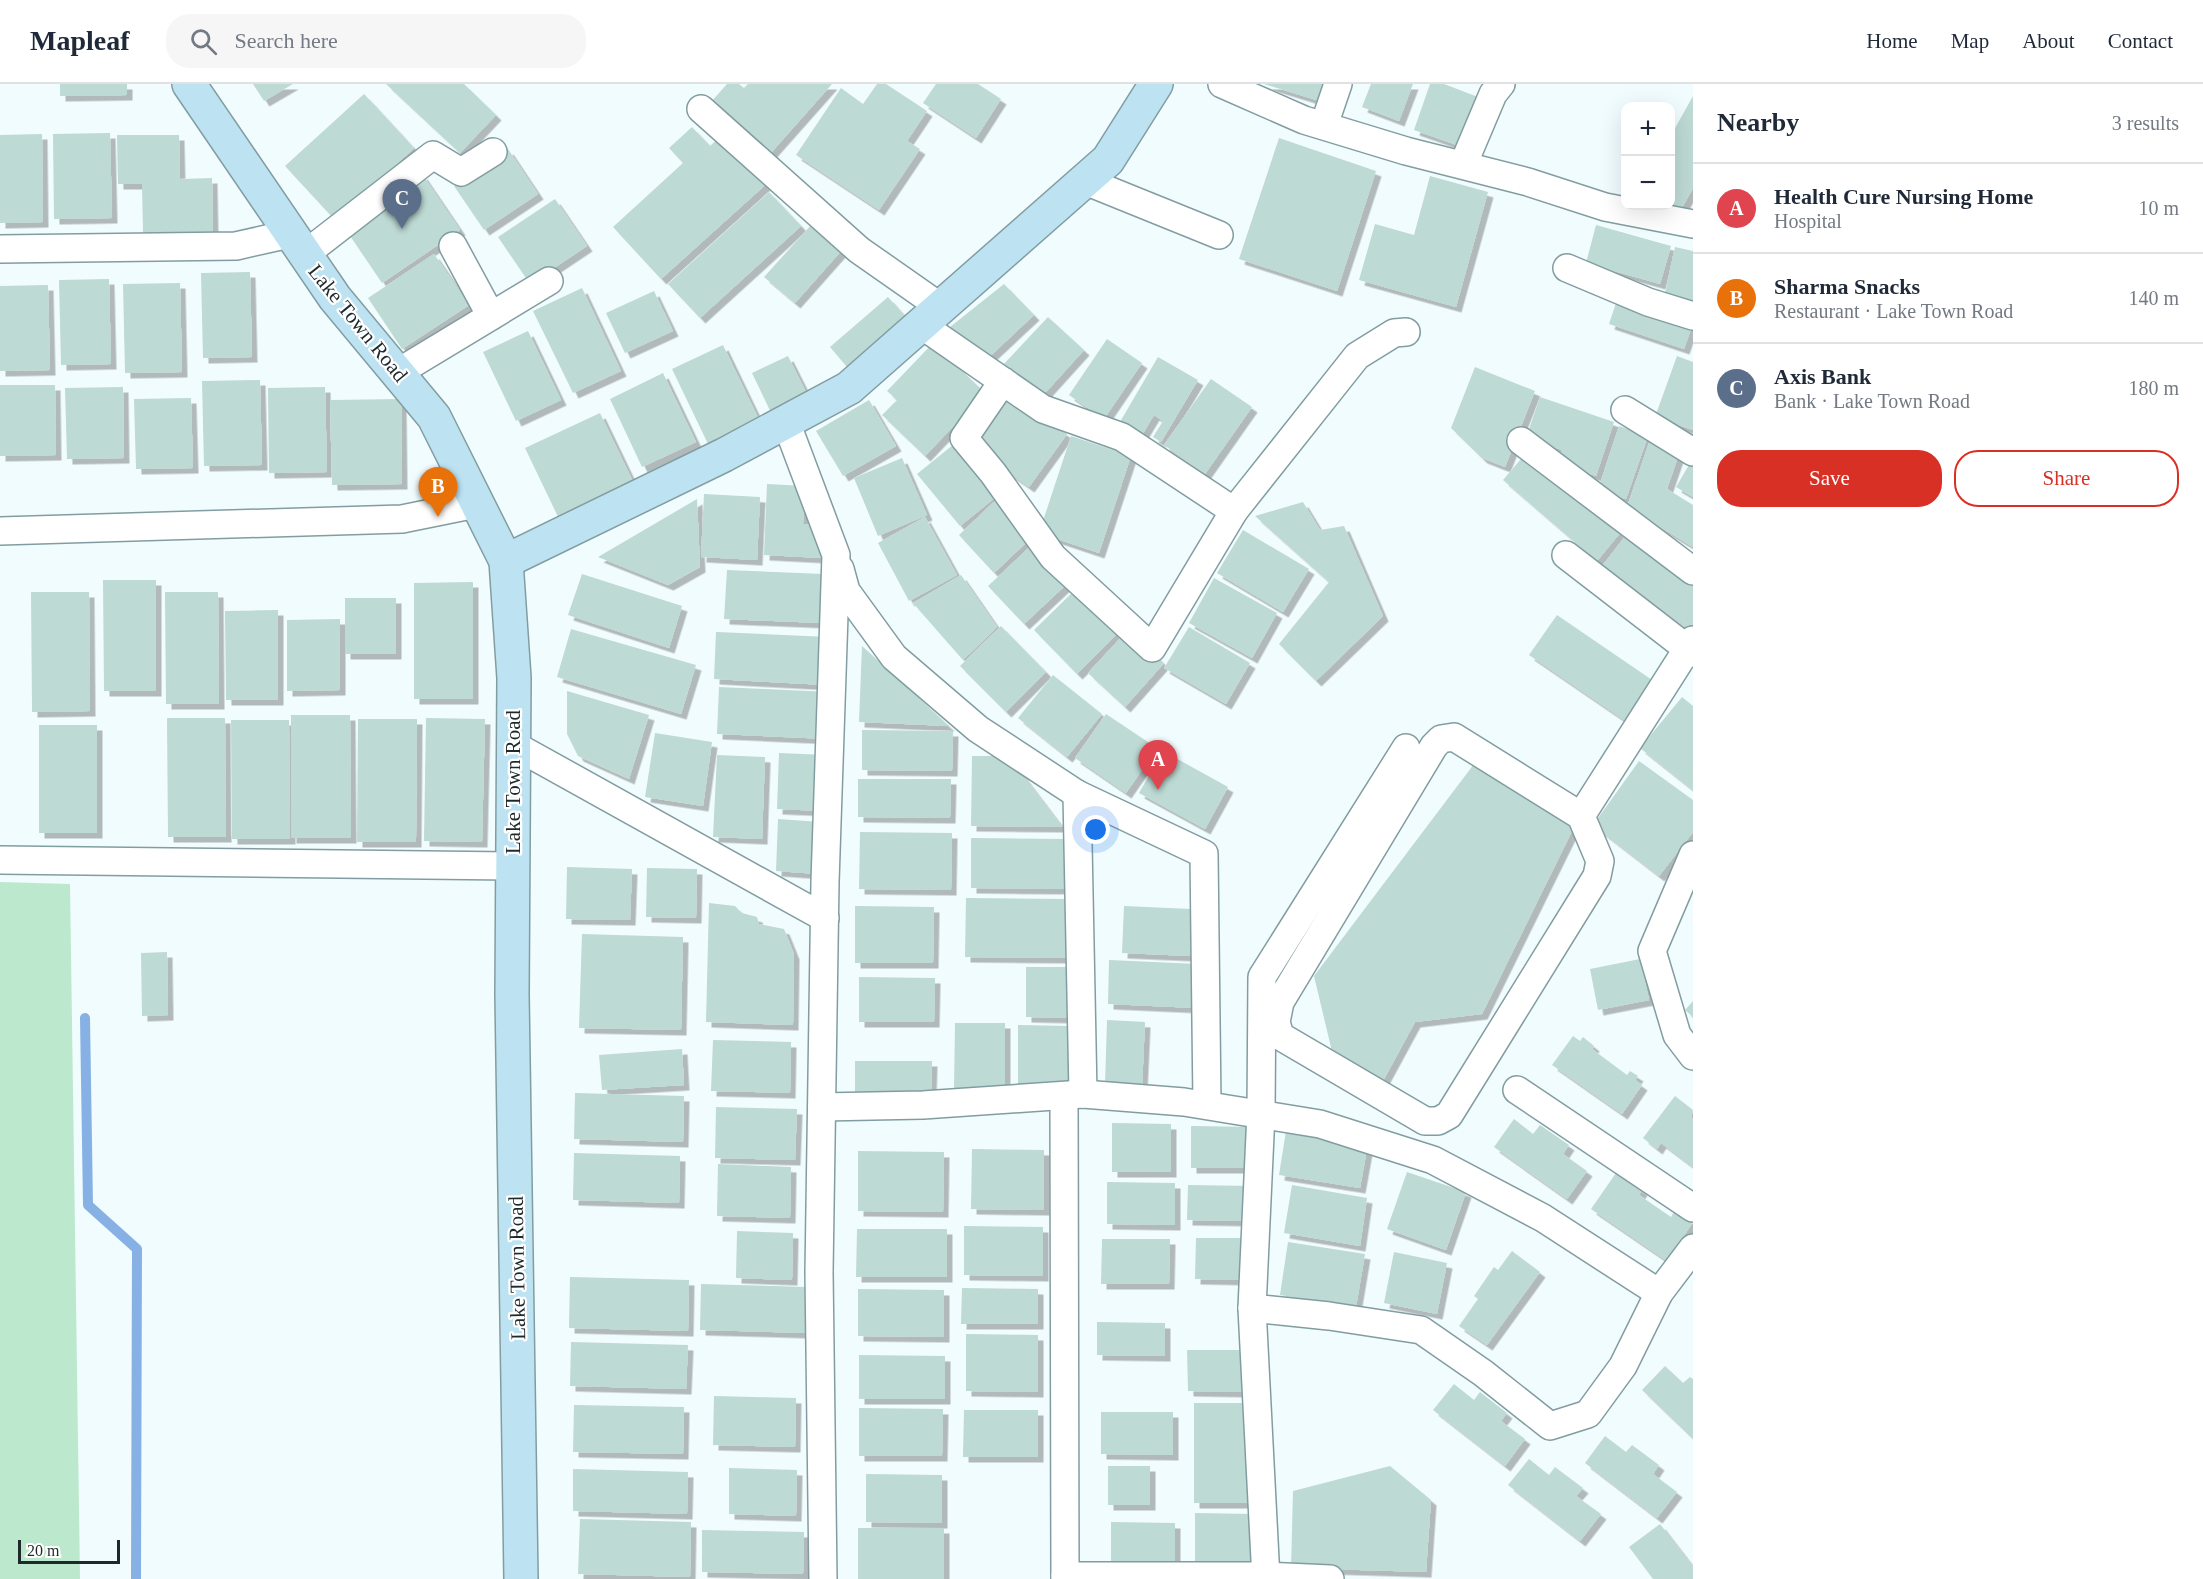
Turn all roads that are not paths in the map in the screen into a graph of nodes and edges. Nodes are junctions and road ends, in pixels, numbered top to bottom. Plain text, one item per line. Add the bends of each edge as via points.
1 (189, 84) edge
2 (1156, 84) edge
3 (1222, 84) edge
4 (1338, 84) edge
5 (1501, 84) edge
6 (701, 109) dead end
7 (1324, 125) junction
8 (493, 152) dead end
9 (1462, 165) junction
10 (1083, 180) junction
11 (1693, 224) edge
12 (1218, 235) dead end
13 (297, 245) junction
14 (453, 246) dead end
15 (0, 249) edge
16 (1567, 268) dead end
17 (549, 281) dead end
18 (929, 315) junction
19 (491, 316) junction
20 (1693, 316) edge
21 (1406, 332) dead end
22 (397, 373) junction
23 (1003, 381) junction
24 (1625, 410) dead end
25 (786, 422) junction
26 (1521, 441) dead end
27 (1693, 452) edge
28 (476, 504) junction
29 (1234, 511) junction
30 (0, 531) edge
31 (836, 555) junction
32 (1566, 555) dead end
33 (506, 561) junction
34 (1693, 571) edge
35 (1692, 647) edge
36 (512, 744) junction
37 (1406, 748) dead end
38 (1077, 794) junction
39 (1581, 816) junction
40 (1693, 855) edge
41 (0, 860) edge
42 (512, 866) junction
43 (825, 918) junction
44 (1693, 1056) edge
45 (1517, 1090) dead end
46 (1073, 1095) junction
47 (1207, 1106) junction
48 (822, 1107) junction
49 (1261, 1113) junction
50 (1693, 1208) edge
51 (1693, 1248) edge
52 (1659, 1293) junction
53 (1252, 1308) junction
54 (1266, 1577) edge
55 (1065, 1578) edge
56 (521, 1579) edge
57 (823, 1579) edge
58 (1330, 1579) edge

1 - 13 street, Lake Town Road
2 - 10 street via 1108,160
3 - 7 street
4 - 7 street
5 - 9 street
6 - 18 street
7 - 9 street
8 - 13 street via 461,172 433,155
9 - 11 street via 1605,207
10 - 12 street
10 - 18 street
13 - 15 street
13 - 22 street, Lake Town Road via 334,298
14 - 19 street
16 - 20 street
17 - 19 street
18 - 23 street
18 - 25 street via 849,388
19 - 22 street
21 - 29 street via 1394,333 1357,356
22 - 28 street, Lake Town Road via 435,417
23 - 29 street via 1043,409 1122,437
23 - 29 street via 964,438 1053,557 1152,648
24 - 27 street
25 - 31 street
25 - 33 street
26 - 34 street
28 - 30 street via 402,519
28 - 33 street, Lake Town Road
31 - 38 street via 846,591 894,657 978,729
31 - 43 street
32 - 35 street
33 - 36 street, Lake Town Road via 514,678
35 - 39 street
36 - 42 street, Lake Town Road
36 - 43 street
37 - 49 street via 1262,977
38 - 46 street
38 - 47 street via 1204,854
39 - 39 street via 1600,861 1597,876 1449,1115 1438,1121 1425,1121 1280,1036 1276,1022 1280,1002 1441,739 1454,738
40 - 44 street via 1652,951 1677,1035
41 - 42 street
42 - 56 street, Lake Town Road
43 - 48 street
45 - 50 street
46 - 47 street
46 - 48 street
46 - 55 street
47 - 49 street
48 - 57 street via 819,1272
49 - 52 street via 1320,1124 1433,1160 1543,1218
49 - 53 street
51 - 52 street
52 - 53 street via 1623,1366 1588,1414 1550,1426 1421,1330
53 - 54 street
54 - 55 street
54 - 58 street

